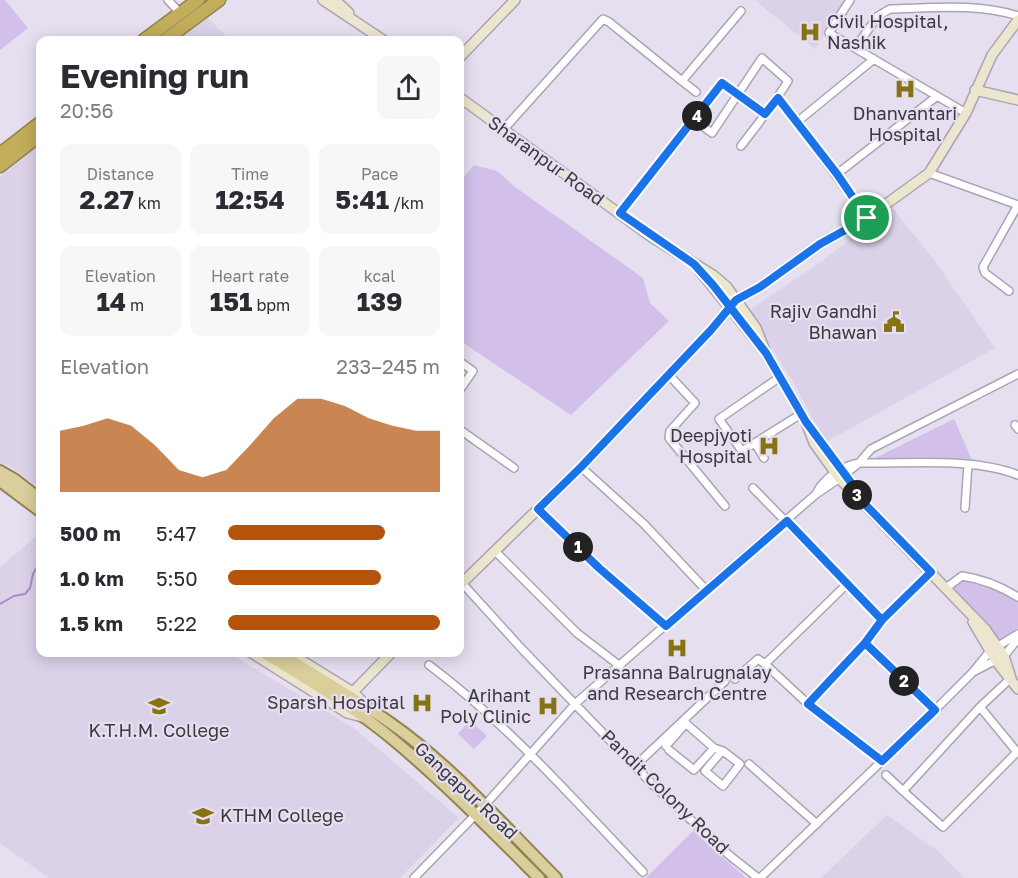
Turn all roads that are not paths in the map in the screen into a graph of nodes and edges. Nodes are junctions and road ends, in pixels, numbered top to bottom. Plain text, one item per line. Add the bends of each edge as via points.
1 (168, 0) edge
2 (198, 0) edge
3 (219, 0) edge
4 (323, 0) edge
5 (335, 0) edge
6 (515, 0) edge
7 (850, 0) edge
8 (741, 11) dead end
9 (180, 13) junction
10 (1018, 18) edge
11 (364, 27) junction
12 (149, 36) edge
13 (170, 36) edge
14 (377, 36) edge
15 (855, 48) junction
16 (464, 53) edge
17 (874, 59) junction
18 (682, 81) junction
19 (975, 90) junction
20 (696, 92) dead end
21 (738, 95) junction
22 (936, 97) junction
23 (778, 98) junction
24 (1018, 100) edge
25 (464, 101) edge
26 (966, 113) junction
27 (765, 114) junction
28 (694, 120) junction
29 (797, 122) junction
30 (36, 126) edge
31 (503, 130) junction
32 (36, 138) edge
33 (741, 146) dead end
34 (0, 154) edge
35 (0, 166) edge
36 (929, 173) junction
37 (837, 174) junction
38 (1018, 205) edge
39 (620, 213) junction
40 (867, 218) junction
41 (694, 264) junction
42 (1009, 291) dead end
43 (736, 307) junction
44 (745, 318) junction
45 (464, 365) edge
46 (669, 375) junction
47 (1018, 375) edge
48 (780, 377) junction
49 (464, 385) edge
50 (804, 418) junction
51 (464, 433) edge
52 (755, 443) junction
53 (764, 458) dead end
54 (859, 463) junction
55 (968, 464) junction
56 (581, 467) junction
57 (514, 468) dead end
58 (0, 471) edge
59 (840, 474) junction
60 (1018, 475) edge
61 (0, 481) edge
62 (753, 488) dead end
63 (36, 496) edge
64 (725, 506) dead end
65 (36, 508) edge
66 (965, 508) dead end
67 (538, 509) junction
68 (787, 521) junction
69 (495, 551) junction
70 (931, 572) junction
71 (464, 581) edge
72 (847, 584) junction
73 (464, 587) edge
74 (946, 588) junction
75 (707, 591) junction
76 (1018, 597) edge
77 (882, 620) junction
78 (666, 626) junction
79 (1018, 634) edge
80 (1018, 639) edge
81 (865, 643) junction
82 (994, 648) junction
83 (258, 657) edge
84 (272, 657) edge
85 (285, 657) edge
86 (295, 657) edge
87 (388, 657) edge
88 (1000, 658) junction
89 (765, 664) junction
90 (429, 666) dead end
91 (620, 666) junction
92 (973, 672) junction
93 (1011, 678) junction
94 (735, 680) dead end
95 (725, 681) dead end
96 (1018, 689) edge
97 (354, 700) junction
98 (576, 703) junction
99 (808, 704) junction
100 (980, 707) junction
101 (935, 710) junction
102 (367, 714) junction
103 (684, 722) junction
104 (676, 730) junction
105 (718, 749) junction
106 (1017, 752) edge
107 (529, 753) junction
108 (882, 761) junction
109 (749, 764) dead end
110 (635, 766) junction
111 (886, 775) dead end
112 (903, 791) junction
113 (484, 806) junction
114 (475, 815) junction
115 (817, 824) junction
116 (644, 872) dead end
117 (414, 878) edge
118 (539, 878) edge
119 (556, 878) edge
120 (759, 878) edge

1 - 9 street
2 - 9 highway
3 - 13 highway
4 - 11 street
5 - 11 street
6 - 16 street
7 - 15 street via 829,33
8 - 18 street
9 - 12 highway
10 - 15 street via 975,7 890,9 878,16
10 - 19 street via 992,55
11 - 14 street
15 - 17 street
17 - 22 street
17 - 29 street
18 - 20 street
18 - 31 street via 603,20
19 - 24 street
19 - 26 street
21 - 23 street via 762,58 788,81
21 - 27 street
21 - 28 street via 722,83
21 - 28 street via 712,133
22 - 26 street
22 - 37 street
23 - 27 street
23 - 29 street
25 - 31 street, Sharanpur Road
26 - 36 street
27 - 33 street
28 - 39 street
29 - 37 street
30 - 34 highway
31 - 39 street, Sharanpur Road
32 - 35 highway
36 - 38 street
36 - 40 street
37 - 40 street
38 - 42 street via 983,267 985,273
39 - 41 street, Sharanpur Road
40 - 43 street via 820,244
41 - 43 street, Sharanpur Road via 723,298
41 - 43 street, Sharanpur Road via 729,290
43 - 44 street, Sharanpur Road
43 - 44 street
43 - 46 street
44 - 48 street, Sharanpur Road via 756,328
45 - 49 street via 473,372
46 - 56 street
46 - 64 street via 695,403 670,431 669,438
47 - 54 street via 885,441
48 - 50 street, Sharanpur Road
48 - 52 street via 719,419 742,451
50 - 52 street
50 - 59 street, Sharanpur Road via 814,443
51 - 57 street
52 - 53 street
54 - 55 street
54 - 59 street
55 - 60 street
55 - 66 street
56 - 67 street
56 - 75 street via 644,524
58 - 63 main road
59 - 68 street
59 - 70 street, Sharanpur Road
61 - 65 main road
62 - 68 street
67 - 69 street
67 - 78 street
68 - 72 street
68 - 75 street
69 - 71 street
69 - 91 street via 577,633
70 - 74 street, Sharanpur Road
70 - 77 street
72 - 77 street
72 - 89 street
73 - 98 street, Pandit Colony Road
74 - 76 street via 962,576 981,579
74 - 82 street, Sharanpur Road
75 - 78 street
77 - 81 street
78 - 91 street
79 - 82 street
80 - 88 street
81 - 99 street
81 - 101 street
82 - 88 street, Sharanpur Road
82 - 92 street
83 - 102 street via 347,713
84 - 97 main road
85 - 97 main road
86 - 97 street
87 - 97 street
88 - 92 street
88 - 93 street, Sharanpur Road
89 - 94 street via 758,659
89 - 99 street
90 - 107 street
91 - 98 street
92 - 101 street
93 - 96 street, Sharanpur Road
93 - 100 street
95 - 103 street
97 - 102 main road
97 - 102 street
98 - 107 street
98 - 110 street, Pandit Colony Road
99 - 108 street
100 - 106 street
100 - 112 street
101 - 108 street
102 - 113 main road, Gangapur Road via 389,722 419,745
102 - 114 main road, Gangapur Road
103 - 104 street
103 - 105 street
104 - 105 street via 667,748 694,770
104 - 110 street
105 - 105 street via 705,771 723,786 740,764
106 - 112 street via 943,827
107 - 113 street
107 - 116 street
108 - 115 street
109 - 115 street
110 - 120 street, Pandit Colony Road via 729,855
111 - 112 street
113 - 114 street
113 - 119 main road, Gangapur Road
114 - 117 street
114 - 118 main road, Gangapur Road
115 - 120 street

